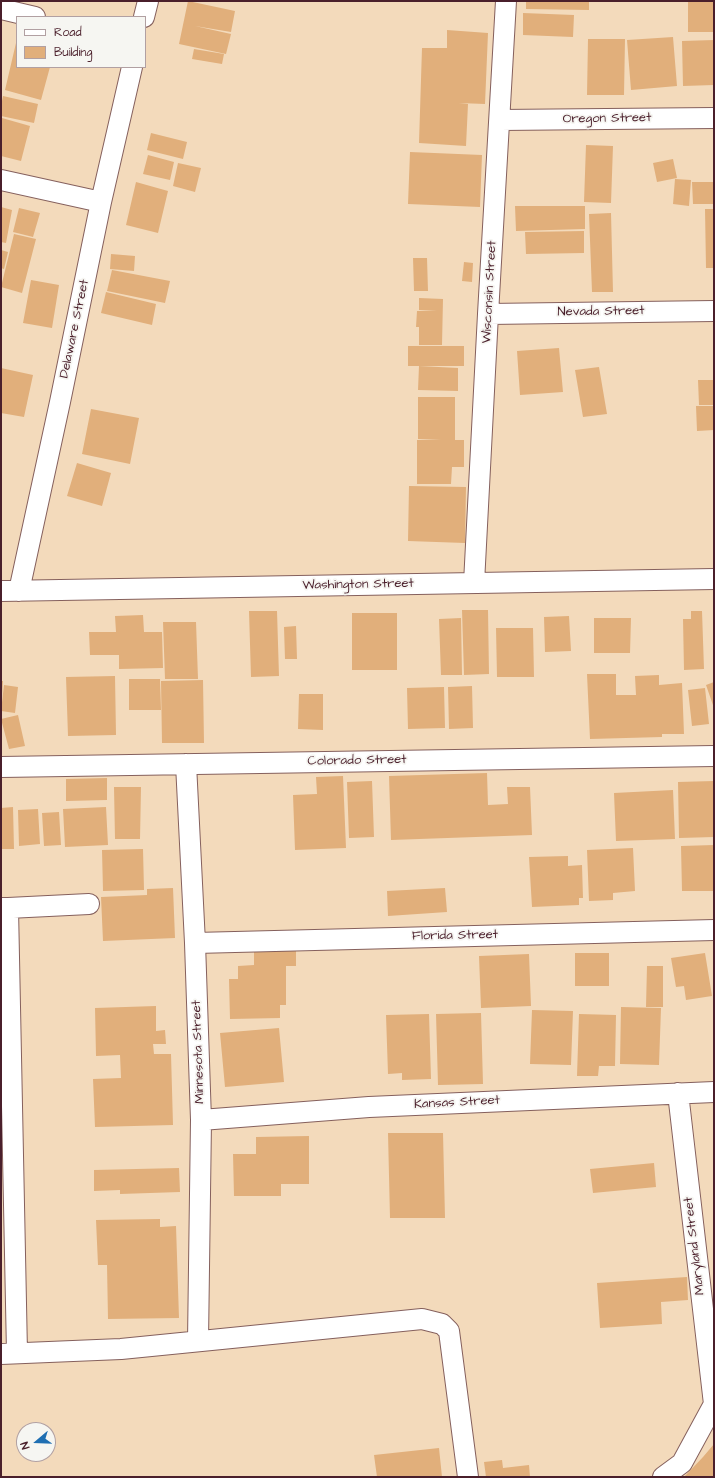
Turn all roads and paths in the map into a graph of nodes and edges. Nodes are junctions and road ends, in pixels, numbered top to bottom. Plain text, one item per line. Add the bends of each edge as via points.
1 (148, 1) edge
2 (506, 1) edge
3 (1, 9) edge
4 (31, 16) edge
5 (144, 16) edge
6 (132, 68) edge
7 (714, 118) edge
8 (500, 120) junction
9 (1, 180) edge
10 (101, 202) junction
11 (714, 311) edge
12 (488, 314) junction
13 (714, 579) edge
14 (474, 583) junction
15 (10, 591) edge
16 (714, 756) edge
17 (186, 764) junction
18 (1, 767) edge
19 (89, 904) dead end
20 (4, 908) edge
21 (714, 930) edge
22 (195, 943) junction
23 (714, 1092) edge
24 (678, 1093) junction
25 (201, 1120) junction
26 (198, 1341) junction
27 (9, 1353) edge
28 (468, 1477) edge
29 (663, 1477) edge

1 - 5 street
2 - 8 street, Wisconsin Street
3 - 4 street
6 - 10 street, Delaware Street
7 - 8 street, Oregon Street
8 - 12 street, Wisconsin Street
9 - 10 street
10 - 15 street, Delaware Street via 60,402
11 - 12 street, Nevada Street
12 - 14 street, Wisconsin Street
13 - 14 street, Washington Street
14 - 15 street, Washington Street
16 - 17 street, Colorado Street
17 - 18 street, Colorado Street
17 - 22 street, Minnesota Street
19 - 20 street
20 - 27 street
21 - 22 street, Florida Street
22 - 25 street, Minnesota Street
23 - 24 street, Kansas Street
24 - 25 street, Kansas Street via 369,1107
24 - 29 street, Maryland Street via 714,1404 682,1463
25 - 26 street, Minnesota Street
26 - 27 street via 121,1349
26 - 28 street via 422,1319 442,1324 449,1331

